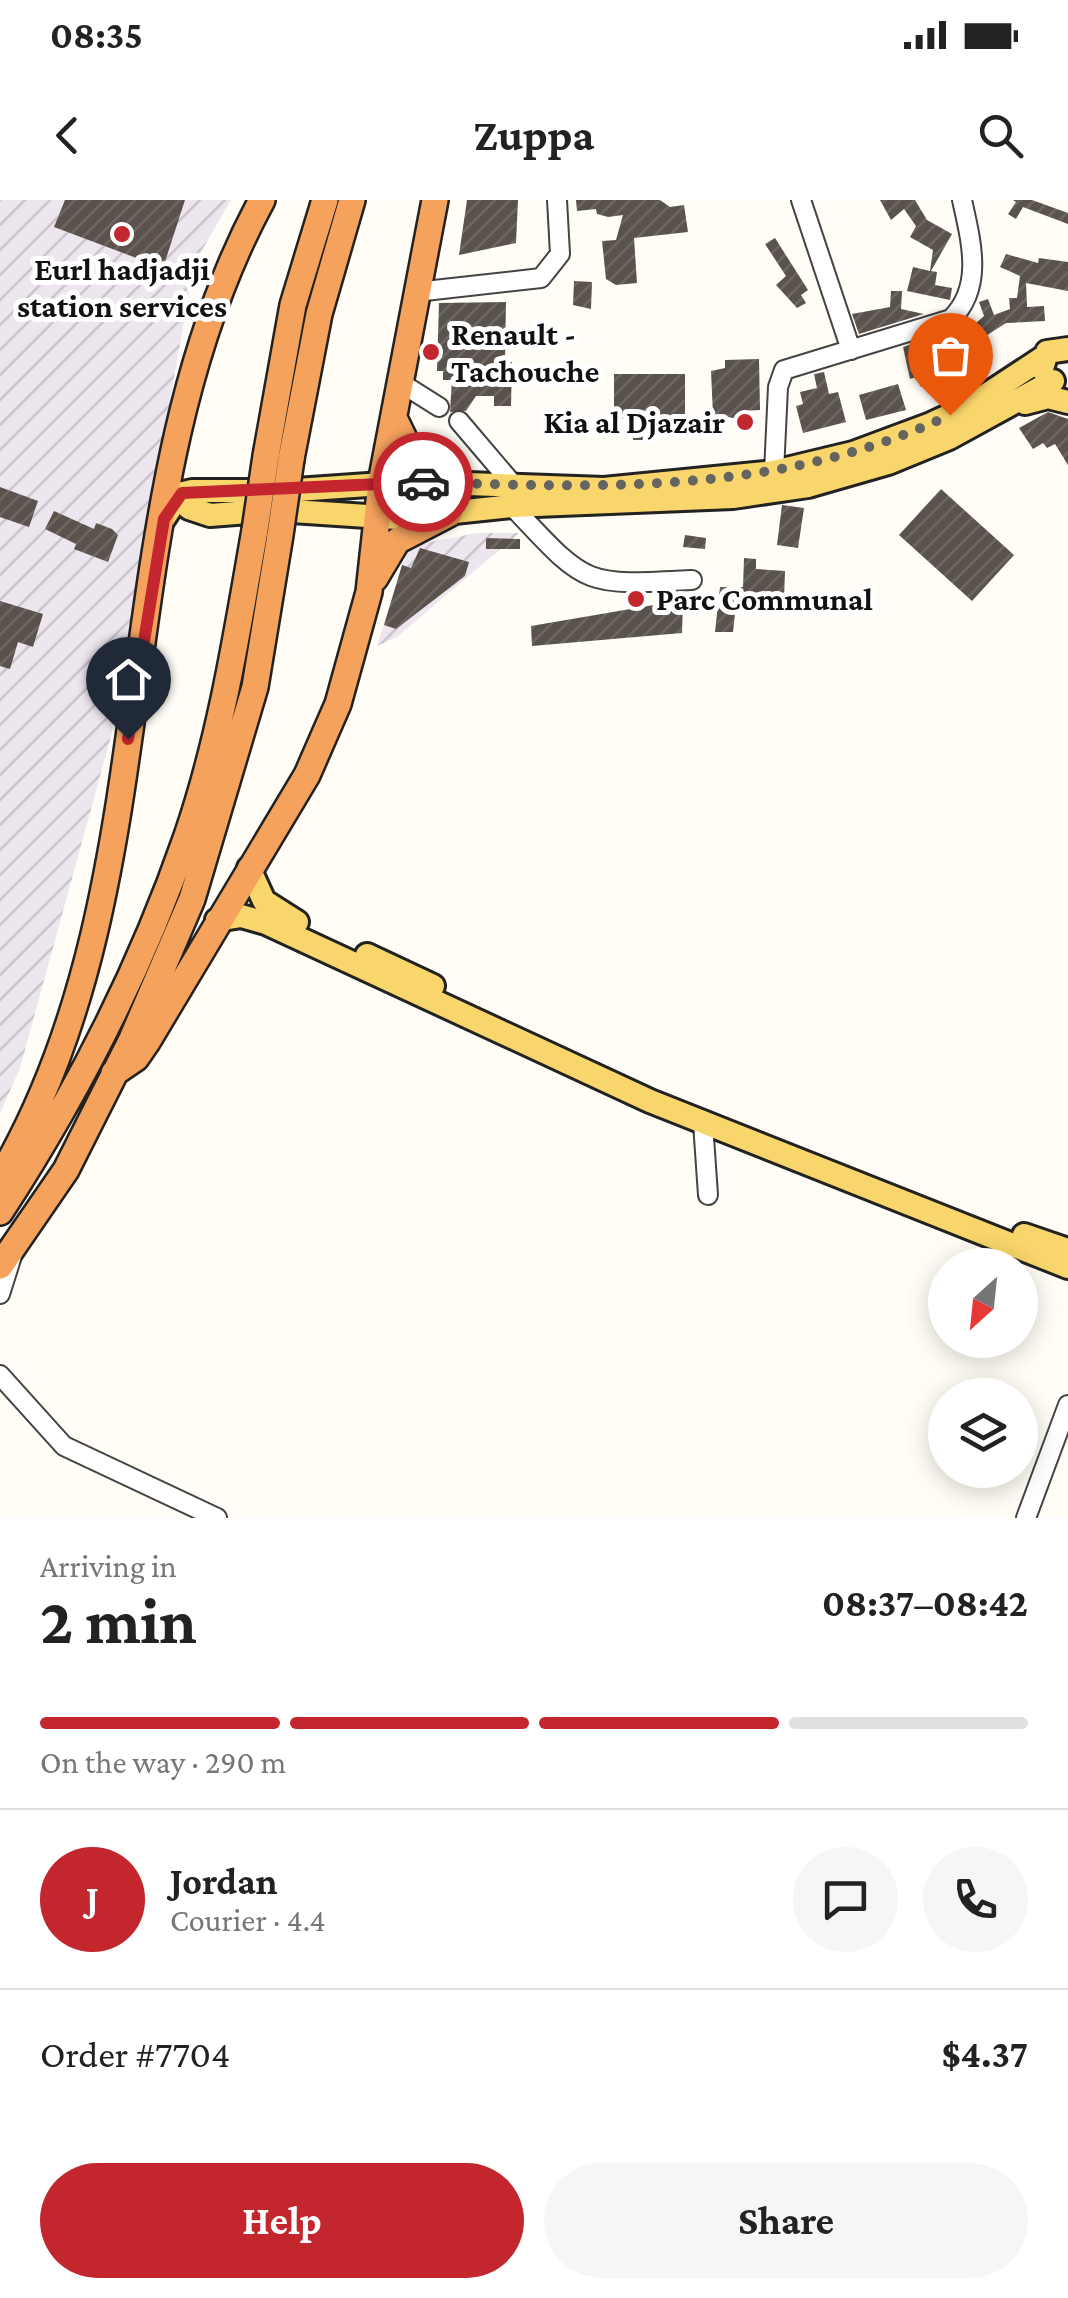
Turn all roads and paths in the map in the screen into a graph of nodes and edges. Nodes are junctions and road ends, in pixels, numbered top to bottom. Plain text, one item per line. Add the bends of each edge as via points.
1 (262, 200) edge
2 (325, 200) edge
3 (352, 200) edge
4 (435, 200) edge
5 (557, 200) edge
6 (802, 200) edge
7 (962, 200) edge
8 (416, 292) junction
9 (1059, 348) edge
10 (852, 350) junction
11 (401, 382) junction
12 (1063, 388) edge
13 (440, 407) dead end
14 (394, 418) junction
15 (459, 422) dead end
16 (278, 457) junction
17 (774, 472) junction
18 (381, 483) junction
19 (443, 483) junction
20 (174, 491) junction
21 (514, 497) junction
22 (449, 514) junction
23 (376, 516) junction
24 (268, 533) junction
25 (692, 580) dead end
26 (369, 592) junction
27 (249, 868) junction
28 (217, 920) junction
29 (114, 1073) junction
30 (705, 1117) junction
31 (0, 1178) edge
32 (708, 1195) dead end
33 (0, 1212) edge
34 (1068, 1250) edge
35 (7, 1257) edge
36 (1068, 1268) edge
37 (0, 1294) edge
38 (0, 1375) edge
39 (1068, 1405) edge
40 (217, 1518) edge
41 (1026, 1518) edge

1 - 20 highway via 198,357
2 - 16 highway via 294,305
3 - 16 highway
4 - 8 highway
5 - 8 street via 560,254 541,278
6 - 10 street
7 - 10 street via 972,274 961,310 951,320
8 - 11 highway
9 - 12 main road via 1044,374
9 - 17 main road via 932,424
10 - 17 street via 781,375
11 - 13 street
11 - 14 highway
12 - 21 main road via 888,464 808,486 715,498
14 - 18 highway
14 - 19 highway via 413,458
15 - 21 street
16 - 24 highway, bridge
17 - 21 main road
18 - 19 main road
18 - 20 main road via 282,492
18 - 23 highway
19 - 21 main road
20 - 23 main road via 205,515 277,510
20 - 31 highway via 78,993 43,1090
21 - 22 main road
21 - 25 street via 566,562 588,578 614,584
22 - 23 main road
22 - 26 highway via 397,542
23 - 26 highway
24 - 29 highway via 255,687 222,806 178,935
24 - 33 highway via 188,834 157,916 84,1070
26 - 27 highway via 323,742
27 - 28 highway
27 - 30 main road via 258,892 282,914
28 - 29 highway via 141,1052
28 - 30 main road via 240,916 266,923
29 - 35 highway via 66,1170
30 - 32 street
30 - 34 main road
30 - 36 main road
35 - 37 street
38 - 40 street via 64,1446
39 - 41 street

